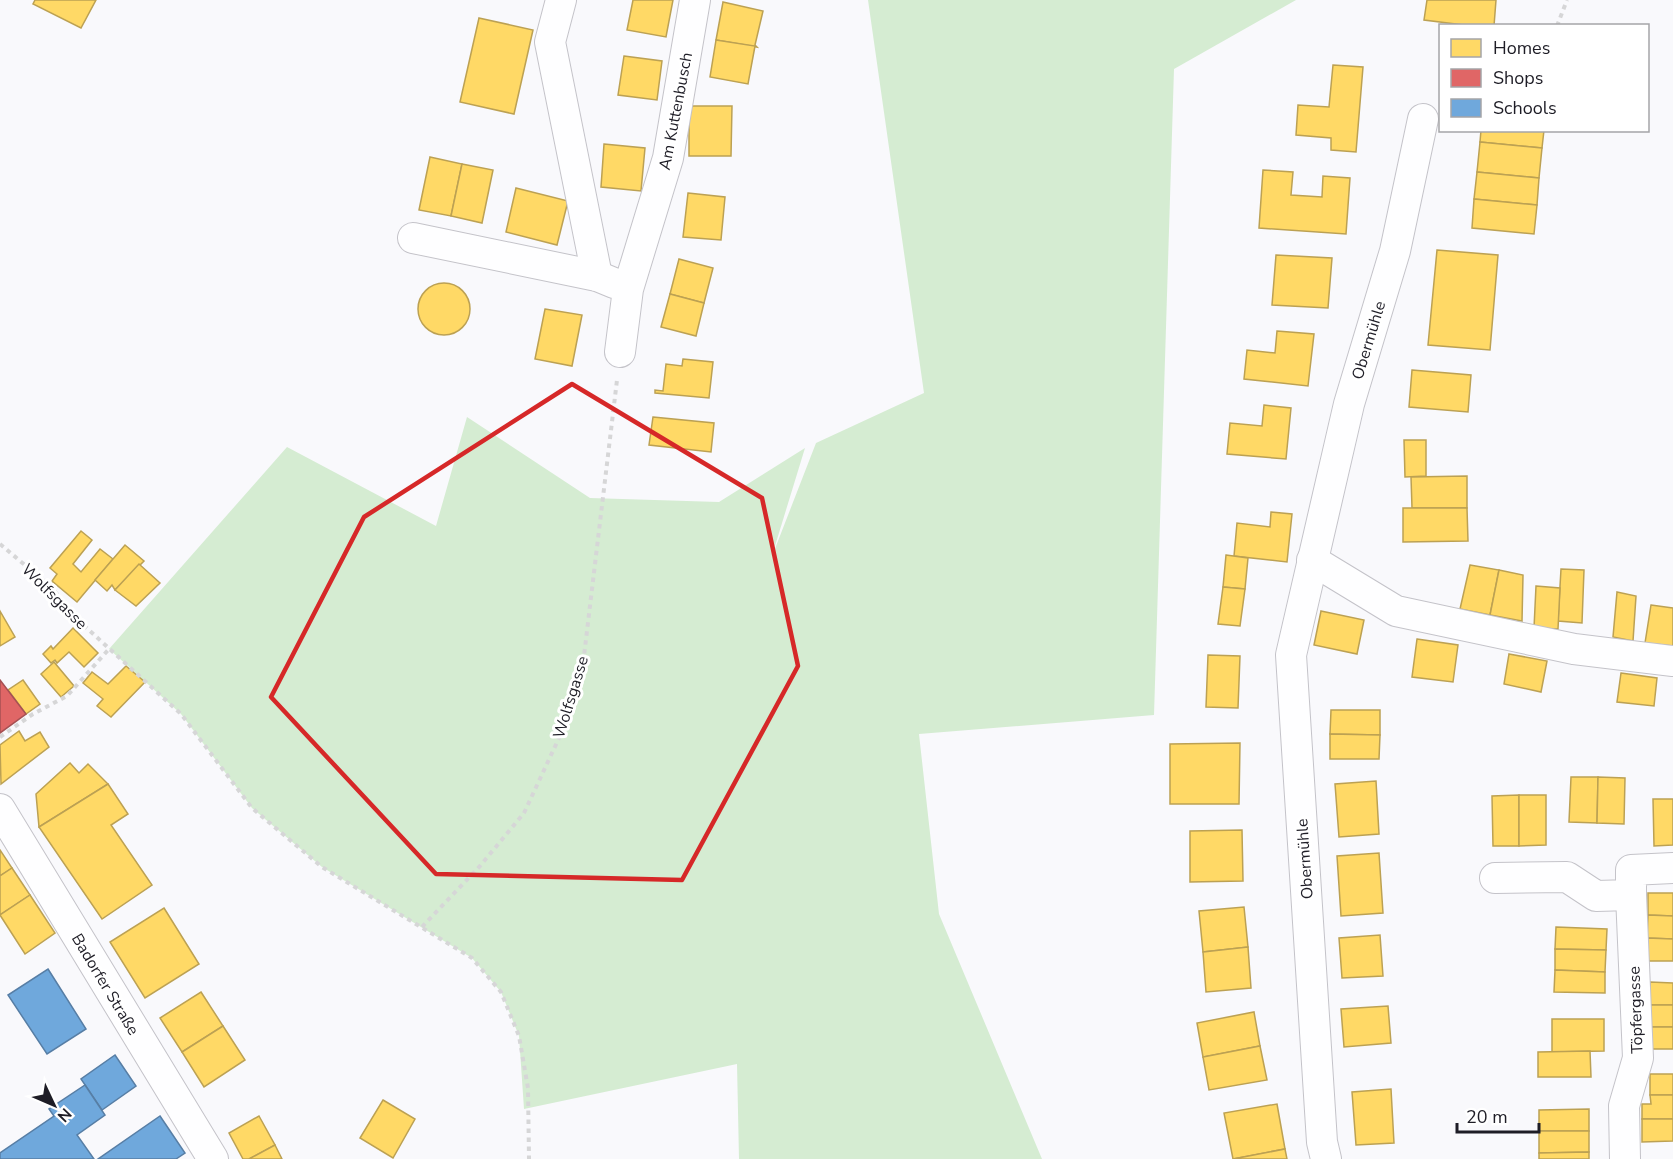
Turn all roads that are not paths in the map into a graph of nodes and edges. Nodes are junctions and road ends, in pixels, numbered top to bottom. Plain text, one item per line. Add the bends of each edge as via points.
1 (561, 0) edge
2 (695, 0) edge
3 (1423, 119) dead end
4 (413, 238) dead end
5 (597, 276) junction
6 (628, 289) junction
7 (620, 352) road end
8 (1312, 560) junction
9 (1673, 661) edge
10 (0, 809) edge
11 (1673, 868) edge
12 (1495, 878) dead end
13 (1631, 895) junction
14 (213, 1159) edge
15 (1326, 1159) edge
16 (1625, 1159) edge

1 - 5 street via 550,42
2 - 6 street, Am Kuttenbusch via 668,158
3 - 8 street, Obermühle via 1395,251 1349,404
4 - 5 street
5 - 6 street
6 - 7 street, Am Kuttenbusch
8 - 9 street via 1396,611 1574,649
8 - 15 street, Obermühle via 1291,655
10 - 14 street, Badorfer Straße
11 - 13 street, Töpfergasse via 1631,870
12 - 13 street via 1567,877 1596,896
13 - 16 street, Töpfergasse via 1638,1058 1624,1106

